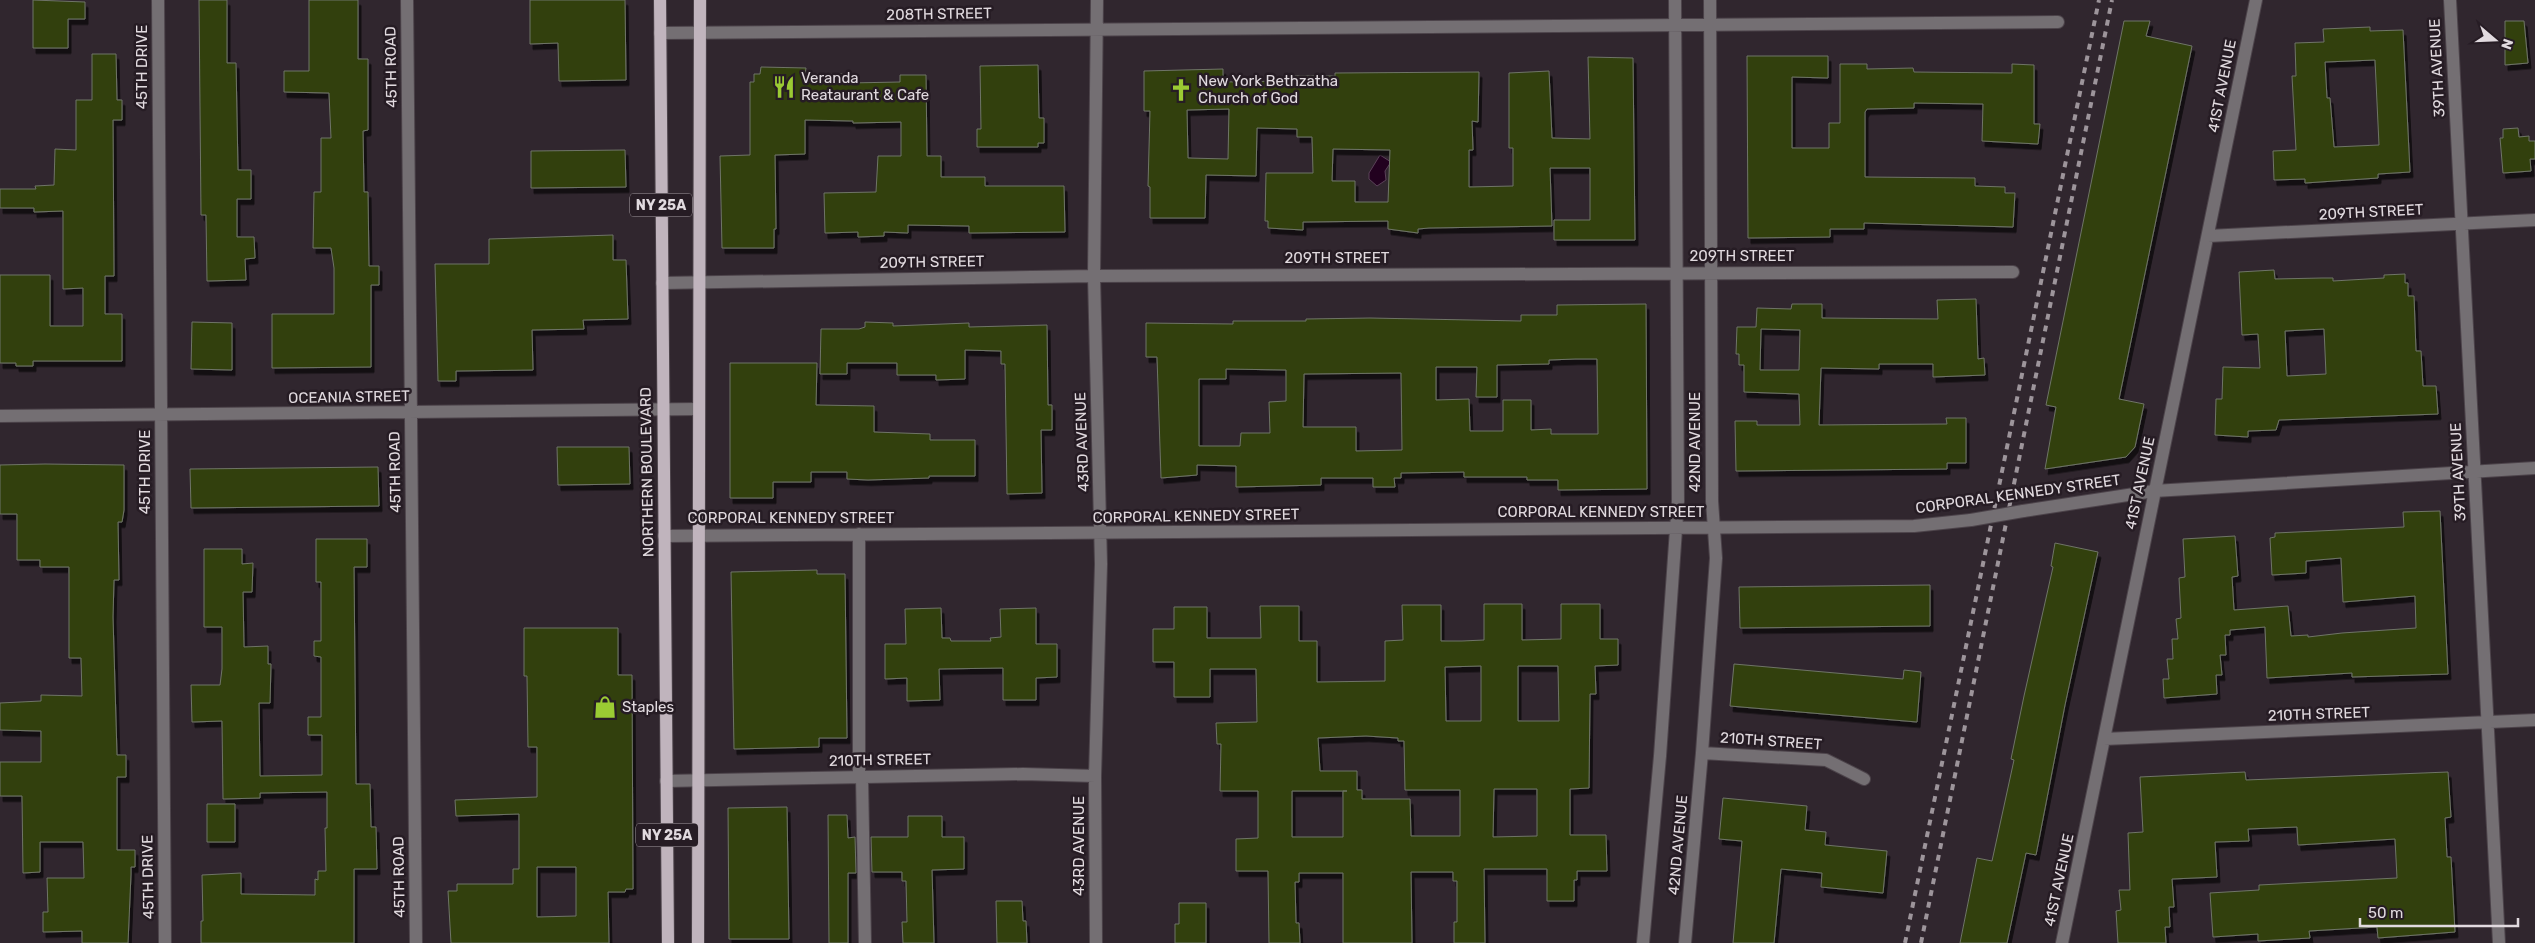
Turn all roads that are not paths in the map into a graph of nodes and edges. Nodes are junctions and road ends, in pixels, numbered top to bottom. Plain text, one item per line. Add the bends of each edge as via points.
1 (158, 0) edge
2 (407, 0) edge
3 (660, 0) edge
4 (700, 0) edge
5 (1097, 0) edge
6 (1675, 0) edge
7 (1710, 0) edge
8 (2256, 0) edge
9 (2450, 0) edge
10 (2058, 22) dead end
11 (1675, 26) junction
12 (1709, 26) junction
13 (1096, 28) junction
14 (660, 33) junction
15 (700, 33) junction
16 (2535, 220) edge
17 (2461, 224) junction
18 (2208, 236) junction
19 (2013, 272) dead end
20 (1676, 273) junction
21 (1711, 273) junction
22 (1094, 276) junction
23 (699, 282) junction
24 (662, 283) junction
25 (699, 409) junction
26 (663, 410) junction
27 (411, 412) junction
28 (161, 415) junction
29 (0, 416) edge
30 (2535, 468) edge
31 (2474, 471) junction
32 (2154, 491) junction
33 (1676, 528) junction
34 (1715, 528) junction
35 (1100, 533) junction
36 (859, 534) junction
37 (699, 535) junction
38 (664, 536) junction
39 (2535, 720) edge
40 (2489, 723) junction
41 (2104, 739) junction
42 (1702, 753) junction
43 (1095, 776) junction
44 (860, 777) junction
45 (1864, 779) dead end
46 (698, 780) junction
47 (666, 781) junction
48 (165, 943) edge
49 (416, 943) edge
50 (668, 943) edge
51 (698, 943) edge
52 (865, 943) edge
53 (1096, 943) edge
54 (1643, 943) edge
55 (1685, 943) edge
56 (2062, 943) edge
57 (2499, 943) edge

1 - 28 street, 45TH DRIVE
2 - 27 street, 45TH ROAD
3 - 14 main road, NORTHERN BOULEVARD / NY 25A
4 - 15 main road
5 - 13 street, 43RD AVENUE
6 - 11 street, 42ND AVENUE
7 - 12 street, 42ND AVENUE
8 - 18 street, 41ST AVENUE
9 - 17 street, 39TH AVENUE
10 - 12 street, 208TH STREET
11 - 12 street, 208TH STREET
11 - 13 street, 208TH STREET
11 - 20 street, 42ND AVENUE
12 - 21 street, 42ND AVENUE
13 - 15 street, 208TH STREET
13 - 22 street, 43RD AVENUE
14 - 15 street, 208TH STREET
14 - 24 main road, NORTHERN BOULEVARD / NY 25A
15 - 23 main road
16 - 17 street, 209TH STREET
17 - 18 street, 209TH STREET
17 - 31 street, 39TH AVENUE
18 - 32 street, 41ST AVENUE
19 - 21 street, 209TH STREET
20 - 21 street, 209TH STREET
20 - 22 street, 209TH STREET
20 - 33 street, 42ND AVENUE
21 - 34 street, 42ND AVENUE via 1712,501
22 - 23 street, 209TH STREET
22 - 35 street, 43RD AVENUE
23 - 24 street, 209TH STREET
23 - 25 main road
24 - 26 main road, NORTHERN BOULEVARD / NY 25A
25 - 26 street, OCEANIA STREET
25 - 37 main road
26 - 27 street, OCEANIA STREET
26 - 38 main road, NORTHERN BOULEVARD / NY 25A
27 - 28 street, OCEANIA STREET
27 - 49 street, 45TH ROAD
28 - 29 street, OCEANIA STREET
28 - 48 street, 45TH DRIVE
30 - 31 street, CORPORAL KENNEDY STREET
31 - 32 street, CORPORAL KENNEDY STREET
31 - 40 street, 39TH AVENUE
32 - 34 street, CORPORAL KENNEDY STREET, bridge via 1914,526
32 - 41 street, 41ST AVENUE
33 - 34 street, CORPORAL KENNEDY STREET
33 - 35 street, CORPORAL KENNEDY STREET
33 - 54 street, 42ND AVENUE
34 - 42 street, 42ND AVENUE via 1716,558
35 - 36 street, CORPORAL KENNEDY STREET
35 - 43 street, 43RD AVENUE
36 - 37 street, CORPORAL KENNEDY STREET
36 - 44 street
37 - 38 street, CORPORAL KENNEDY STREET
37 - 46 main road
38 - 47 main road, NORTHERN BOULEVARD / NY 25A
39 - 40 street, 210TH STREET
40 - 41 street, 210TH STREET
40 - 57 street, 39TH AVENUE
41 - 56 street, 41ST AVENUE
42 - 45 street, 210TH STREET via 1826,760
42 - 55 street, 42ND AVENUE
43 - 44 street, 210TH STREET
43 - 53 street, 43RD AVENUE
44 - 46 street, 210TH STREET
44 - 52 street
46 - 47 street, 210TH STREET
46 - 51 main road
47 - 50 main road, NORTHERN BOULEVARD / NY 25A

